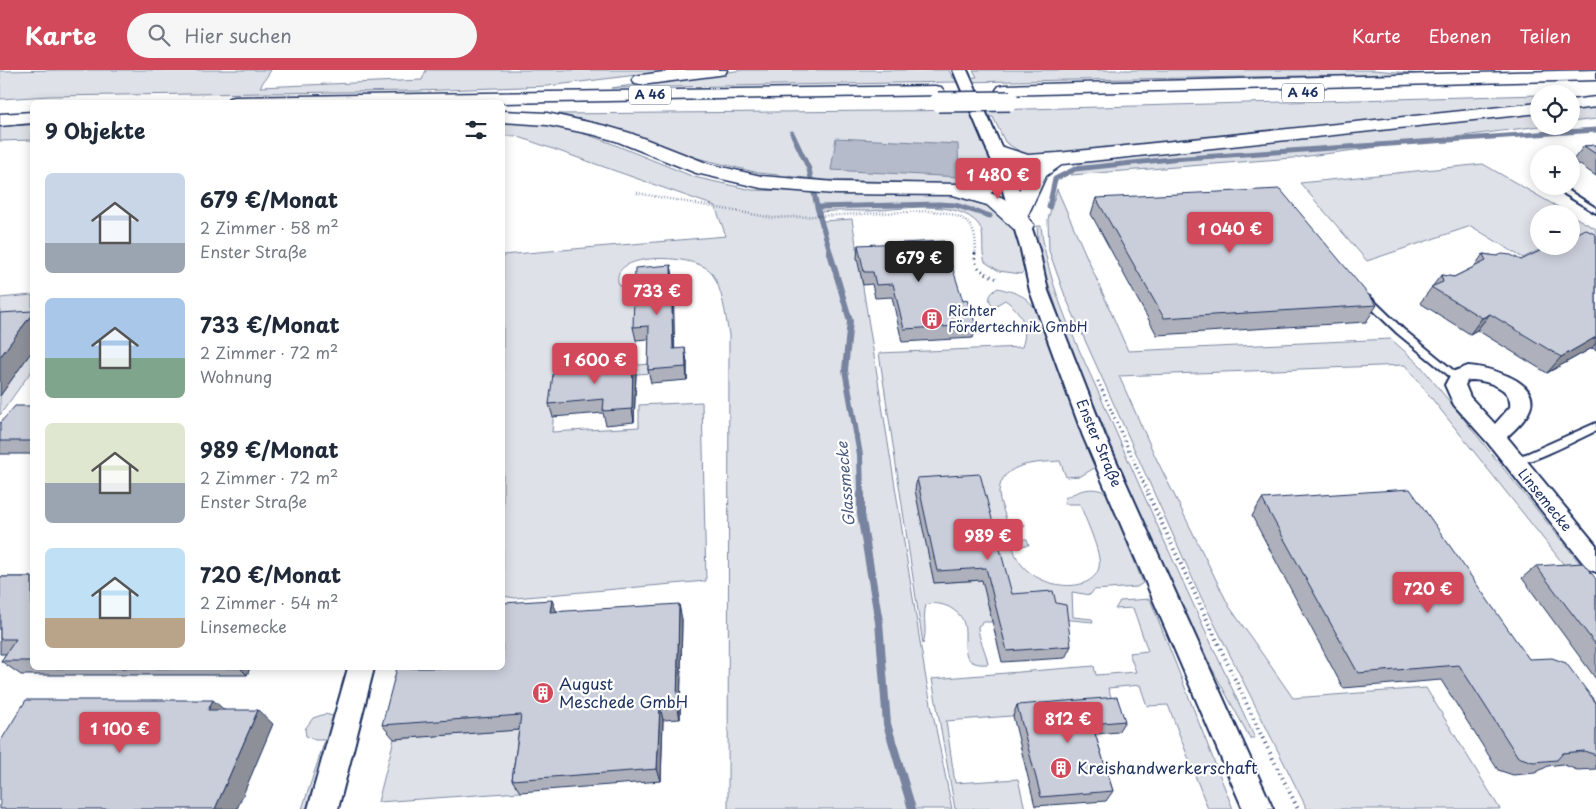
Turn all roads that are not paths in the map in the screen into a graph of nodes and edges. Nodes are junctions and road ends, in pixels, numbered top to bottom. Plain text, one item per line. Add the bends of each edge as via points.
1 (719, 70) edge
2 (960, 70) edge
3 (1415, 70) edge
4 (1591, 78) edge
5 (936, 97) junction
6 (366, 100) joint
7 (1596, 102) edge
8 (1580, 104) edge
9 (30, 107) edge
10 (0, 108) edge
11 (1530, 109) edge
12 (505, 110) edge
13 (505, 116) edge
14 (30, 118) edge
15 (0, 120) edge
16 (997, 151) junction
17 (1058, 159) junction
18 (1007, 178) junction
19 (953, 189) junction
20 (1570, 195) edge
21 (1596, 211) edge
22 (1021, 219) junction
23 (1362, 292) edge
24 (1456, 377) junction
25 (1596, 427) edge
26 (1495, 437) junction
27 (1514, 461) junction
28 (1596, 562) edge
29 (359, 670) edge
30 (323, 809) edge
31 (1258, 809) edge

1 - 6 highway via 573,89
2 - 16 street, Enster Straße
3 - 4 highway
4 - 5 highway, A 46, bridge
5 - 6 highway, A 46
5 - 12 highway, A 46
7 - 8 highway
9 - 10 highway
11 - 17 highway
13 - 19 highway via 576,124 623,137 722,174 761,182 835,188
14 - 15 highway
16 - 17 highway via 1027,161
16 - 18 street, Enster Straße
17 - 22 highway via 1037,173
18 - 19 highway via 988,187
18 - 22 street, Enster Straße
19 - 22 highway via 1001,205
20 - 21 lane
22 - 31 street, Enster Straße via 1039,291 1094,436
23 - 24 lane via 1400,331
24 - 26 street, Linsemecke via 1455,388 1461,400
24 - 26 street via 1462,373 1491,375 1516,392 1520,400 1519,409
25 - 27 lane
26 - 27 street, Linsemecke
27 - 28 street, Linsemecke
29 - 30 street

